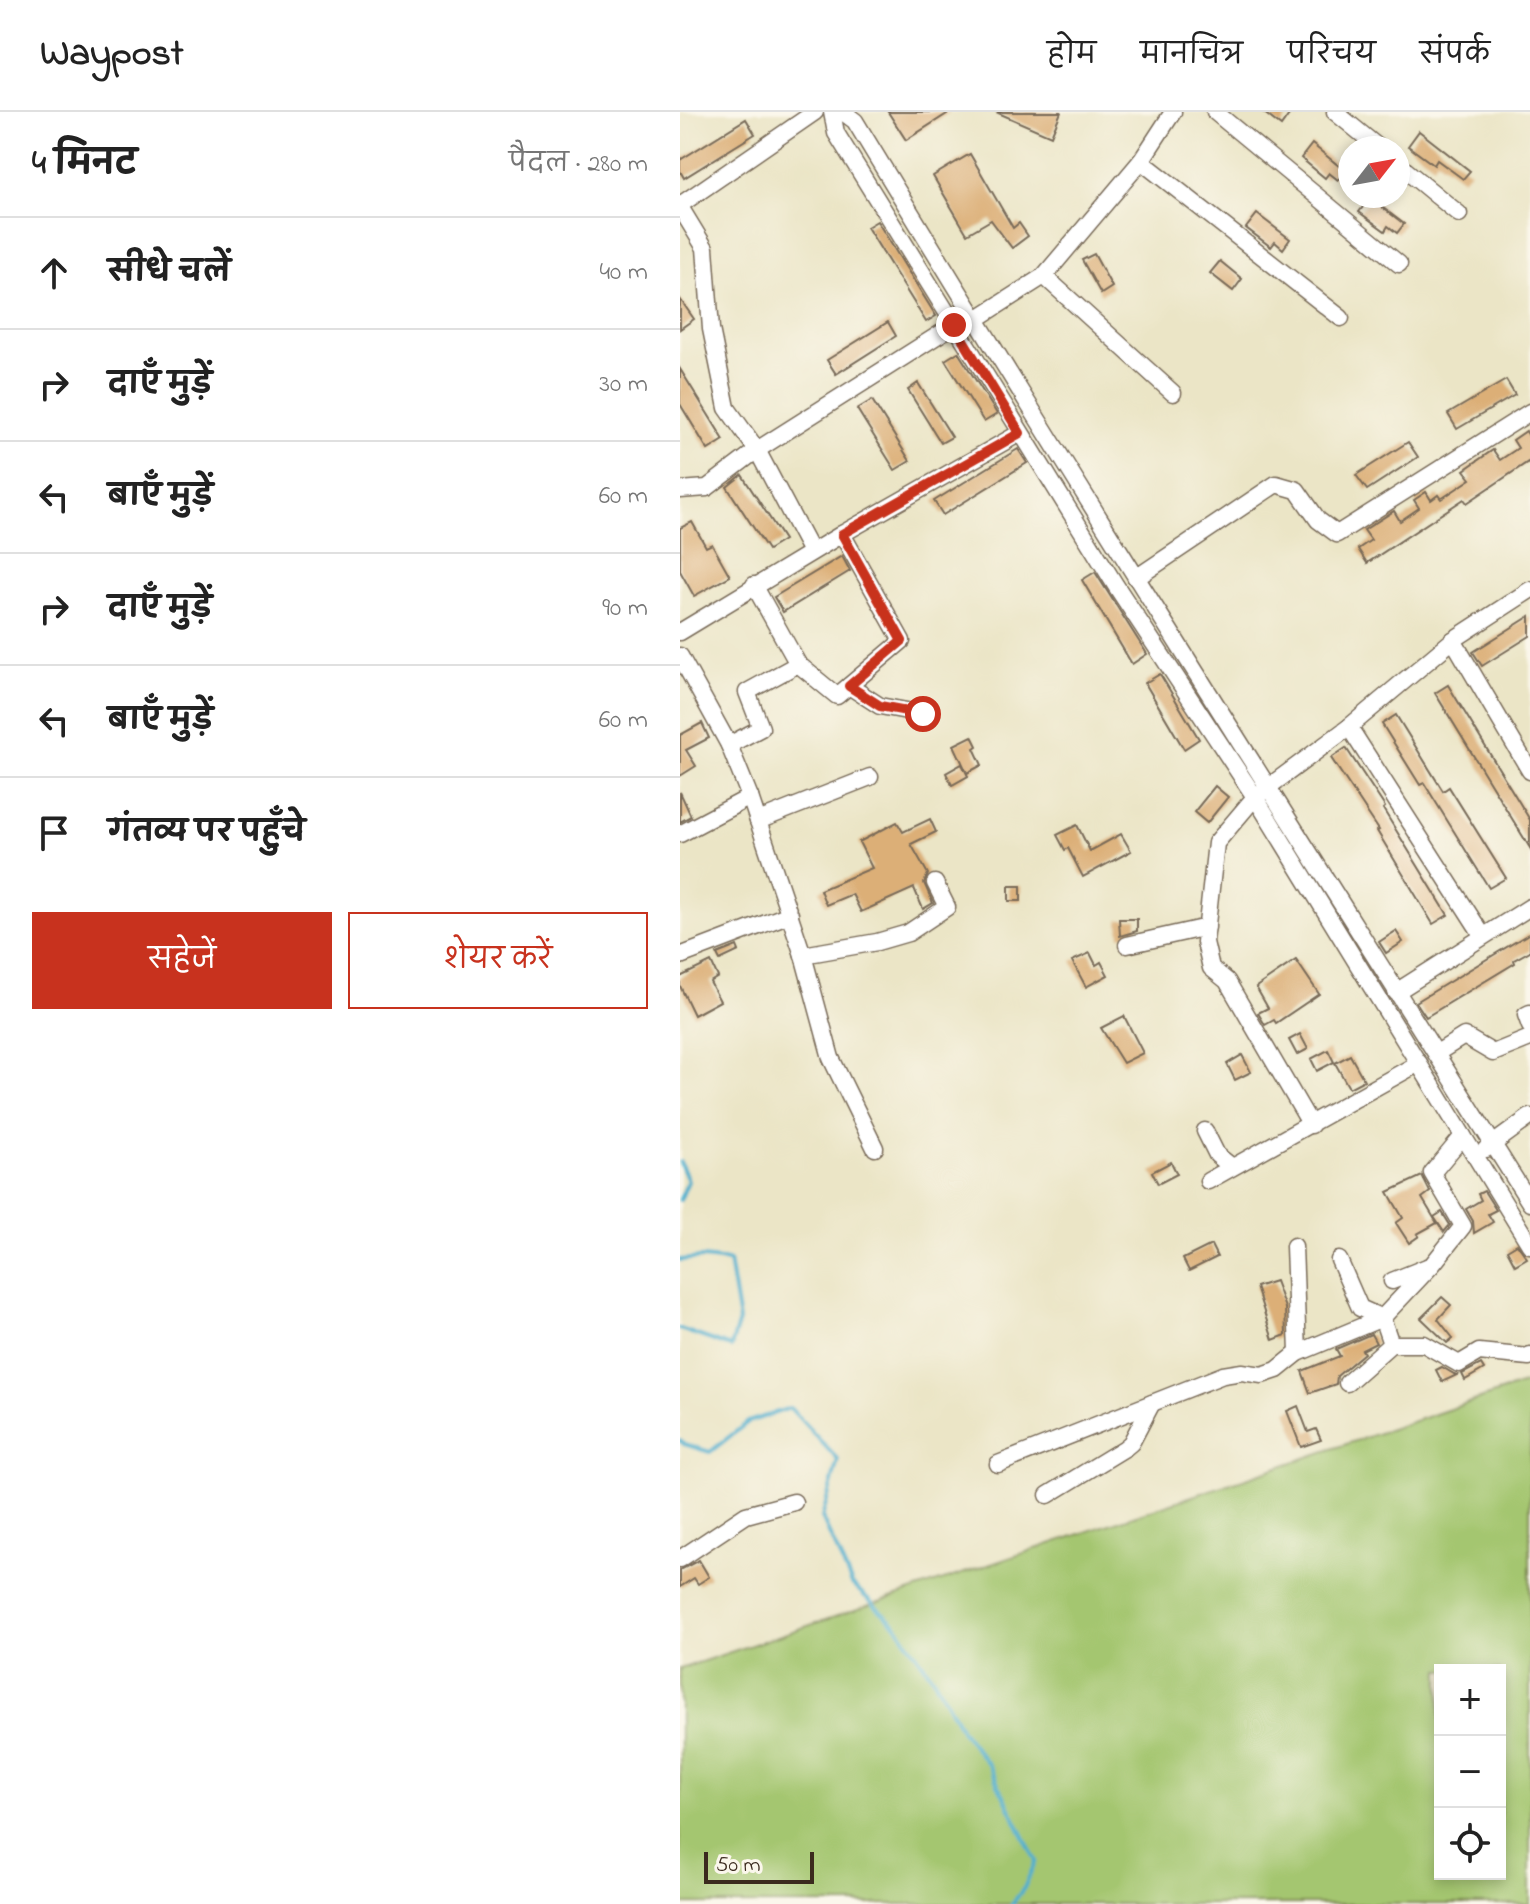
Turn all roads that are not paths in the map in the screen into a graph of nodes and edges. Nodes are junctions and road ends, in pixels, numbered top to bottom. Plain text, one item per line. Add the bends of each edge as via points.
1 (815, 112) edge
2 (832, 112) edge
3 (843, 112) edge
4 (1173, 112) edge
5 (1215, 112) edge
6 (1335, 112) edge
7 (1364, 136) edge
8 (1141, 161) junction
9 (1410, 174) edge
10 (680, 206) edge
11 (1459, 214) dead end
12 (1399, 264) dead end
13 (1044, 276) junction
14 (1341, 318) dead end
15 (975, 320) junction
16 (954, 325) junction
17 (1173, 393) dead end
18 (1530, 412) edge
19 (1020, 433) junction
20 (757, 450) junction
21 (680, 490) edge
22 (842, 534) junction
23 (811, 552) junction
24 (1136, 578) junction
25 (754, 585) junction
26 (1530, 590) edge
27 (680, 632) edge
28 (1453, 640) junction
29 (680, 656) edge
30 (798, 664) junction
31 (849, 686) junction
32 (923, 714) dead end
33 (1349, 727) junction
34 (729, 745) junction
35 (1525, 753) edge
36 (1530, 771) edge
37 (870, 777) dead end
38 (1269, 786) junction
39 (750, 797) junction
40 (1255, 797) junction
41 (758, 821) junction
42 (680, 834) edge
43 (935, 883) dead end
44 (1530, 907) edge
45 (790, 914) junction
46 (1207, 927) junction
47 (1483, 936) junction
48 (1127, 945) dead end
49 (803, 955) junction
50 (680, 956) edge
51 (1396, 992) junction
52 (1530, 1013) edge
53 (1530, 1026) edge
54 (1530, 1038) edge
55 (1437, 1053) junction
56 (1419, 1063) junction
57 (1530, 1117) edge
58 (1311, 1125) junction
59 (1205, 1131) dead end
60 (1463, 1136) junction
61 (1493, 1144) junction
62 (875, 1148) dead end
63 (1475, 1156) junction
64 (1232, 1167) junction
65 (1208, 1181) dead end
66 (1530, 1203) edge
67 (1530, 1245) edge
68 (1294, 1246) dead end
69 (1339, 1260) dead end
70 (1432, 1265) junction
71 (1392, 1281) dead end
72 (1382, 1318) junction
73 (1391, 1344) junction
74 (1298, 1353) junction
75 (1530, 1355) edge
76 (1347, 1383) dead end
77 (1152, 1403) junction
78 (998, 1464) dead end
79 (1048, 1495) dead end
80 (794, 1502) dead end
81 (680, 1559) edge

1 - 10 street
2 - 16 street via 836,133
3 - 15 street via 855,121
4 - 8 street
5 - 12 street
6 - 7 street
8 - 13 street
8 - 14 street
9 - 11 street
10 - 20 street via 705,248 711,329 727,408
13 - 15 street
13 - 17 street
15 - 24 street
16 - 19 street
16 - 20 street
18 - 24 street via 1337,534 1318,520 1297,490 1276,484
19 - 22 street
19 - 40 street
20 - 21 street via 707,488
20 - 23 street
22 - 23 street
22 - 31 street via 902,641
23 - 25 street
24 - 38 street
25 - 27 street
25 - 30 street
26 - 28 street
28 - 33 street
28 - 35 street
29 - 34 street
30 - 31 street via 837,696
30 - 34 street via 747,692 761,728
31 - 32 street via 880,706
33 - 38 street
33 - 47 street
34 - 39 street
35 - 36 street
37 - 41 street
38 - 40 street
38 - 51 street
39 - 41 street
39 - 42 street
40 - 46 street via 1216,843
40 - 56 street
41 - 45 street
43 - 49 street via 947,907 908,933
44 - 47 street
45 - 49 street
45 - 50 street
46 - 48 street
46 - 58 street via 1211,968 1227,981
47 - 51 street
49 - 62 street via 831,1058
51 - 55 street
52 - 53 street
54 - 55 street via 1493,1053 1464,1036
55 - 61 street
56 - 58 street
56 - 60 street
57 - 61 street
58 - 64 street
59 - 64 street via 1217,1155
60 - 63 street
60 - 70 street via 1432,1173 1463,1226
61 - 63 street
61 - 66 street
63 - 67 street
64 - 65 street
68 - 74 street
69 - 72 street via 1360,1308
70 - 71 street
70 - 72 street
72 - 73 street
72 - 74 street
73 - 75 street via 1424,1344 1459,1364 1479,1352
73 - 76 street
74 - 77 street via 1277,1370 1223,1375
77 - 78 street
77 - 79 street via 1131,1443
80 - 81 street via 746,1515

